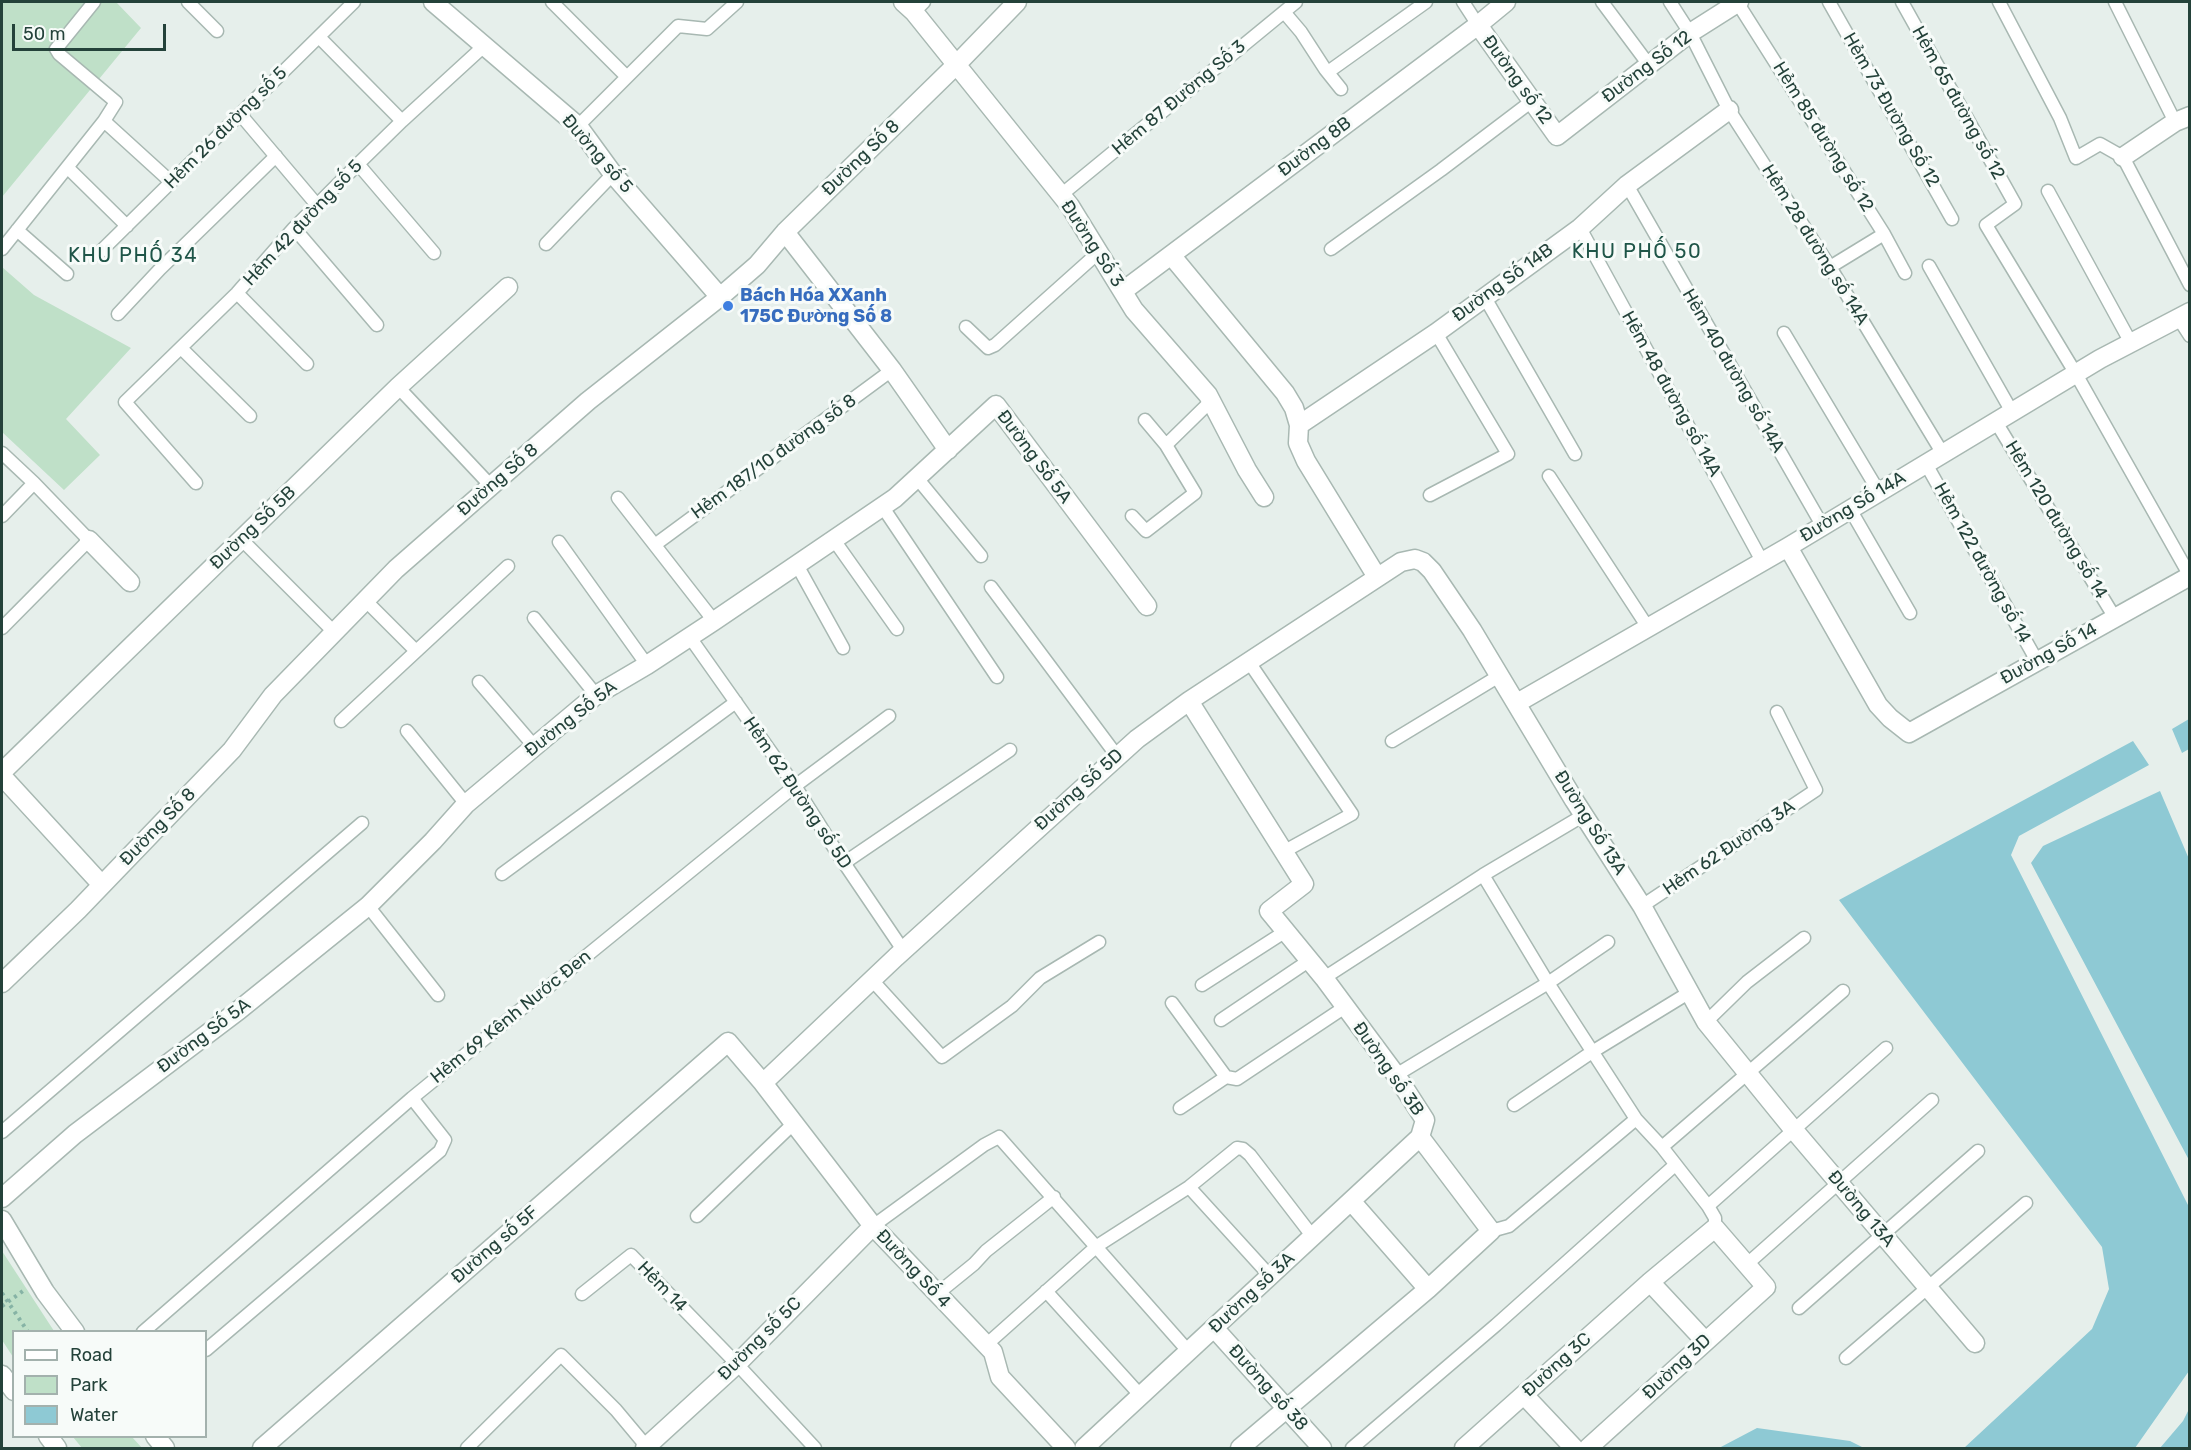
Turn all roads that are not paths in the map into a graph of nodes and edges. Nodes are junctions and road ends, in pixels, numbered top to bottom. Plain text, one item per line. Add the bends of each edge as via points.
1 (94, 2) edge
2 (188, 2) edge
3 (354, 2) edge
4 (433, 2) edge
5 (552, 2) edge
6 (737, 2) edge
7 (1017, 2) edge
8 (1296, 2) edge
9 (1426, 2) edge
10 (1463, 2) edge
11 (1506, 2) edge
12 (1602, 2) edge
13 (1670, 2) edge
14 (1738, 2) edge
15 (1829, 2) edge
16 (1902, 2) edge
17 (1999, 2) edge
18 (2115, 2) edge
19 (914, 5) edge
20 (1284, 12) junction
21 (1478, 25) junction
22 (217, 31) dead end
23 (1690, 33) junction
24 (319, 37) junction
25 (484, 46) junction
26 (957, 64) junction
27 (1649, 65) junction
28 (1328, 72) junction
29 (626, 76) junction
30 (1341, 89) dead end
31 (1532, 100) junction
32 (1729, 110) junction
33 (240, 114) junction
34 (2182, 119) edge
35 (104, 121) junction
36 (402, 121) junction
37 (578, 126) junction
38 (1557, 136) joint
39 (276, 156) junction
40 (2123, 157) junction
41 (358, 164) junction
42 (68, 168) junction
43 (613, 174) junction
44 (171, 182) junction
45 (1626, 185) junction
46 (2048, 191) dead end
47 (1061, 195) junction
48 (317, 205) junction
49 (1952, 219) dead end
50 (127, 226) junction
51 (294, 228) junction
52 (1580, 228) junction
53 (17, 230) junction
54 (785, 232) junction
55 (1884, 234) junction
56 (546, 244) dead end
57 (2, 249) edge
58 (1331, 249) dead end
59 (1099, 252) junction
60 (434, 253) dead end
61 (98, 254) dead end
62 (1171, 255) junction
63 (1929, 266) dead end
64 (1830, 267) junction
65 (1905, 273) dead end
66 (67, 274) dead end
67 (2190, 285) edge
68 (508, 287) dead end
69 (1123, 291) junction
70 (237, 293) junction
71 (1484, 296) junction
72 (720, 297) junction
73 (118, 314) dead end
74 (2184, 315) edge
75 (377, 325) dead end
76 (966, 327) dead end
77 (1436, 333) junction
78 (1784, 333) dead end
79 (2190, 336) edge
80 (2131, 343) junction
81 (181, 348) junction
82 (307, 364) dead end
83 (892, 370) junction
84 (2076, 374) junction
85 (398, 387) junction
86 (1211, 401) junction
87 (250, 416) dead end
88 (2004, 417) junction
89 (1145, 420) dead end
90 (1299, 426) junction
91 (1166, 445) junction
92 (948, 450) junction
93 (2, 453) edge
94 (1575, 454) dead end
95 (1943, 454) junction
96 (1926, 464) junction
97 (1550, 476) dead end
98 (917, 478) junction
99 (34, 483) junction
100 (196, 483) dead end
101 (491, 486) junction
102 (1879, 492) junction
103 (1430, 495) dead end
104 (1264, 497) dead end
105 (618, 498) dead end
106 (882, 506) junction
107 (1850, 509) junction
108 (2, 516) edge
109 (1132, 516) dead end
110 (1821, 525) junction
111 (241, 539) junction
112 (89, 540) junction
113 (834, 540) junction
114 (559, 542) dead end
115 (656, 544) junction
116 (1788, 546) junction
117 (981, 556) dead end
118 (1762, 561) junction
119 (797, 565) junction
120 (508, 566) dead end
121 (1432, 571) joint
122 (2190, 576) edge
123 (1377, 577) junction
124 (130, 582) dead end
125 (991, 587) dead end
126 (365, 600) junction
127 (1147, 606) dead end
128 (1910, 613) dead end
129 (534, 618) dead end
130 (2115, 618) junction
131 (714, 621) junction
132 (1647, 626) junction
133 (2, 628) edge
134 (897, 629) dead end
135 (334, 632) junction
136 (689, 636) junction
137 (843, 648) dead end
138 (416, 651) junction
139 (2037, 661) junction
140 (1249, 662) junction
141 (647, 665) junction
142 (1499, 676) junction
143 (997, 677) dead end
144 (479, 681) dead end
145 (596, 695) junction
146 (1189, 701) junction
147 (736, 702) junction
148 (1517, 703) junction
149 (1777, 712) dead end
150 (890, 716) dead end
151 (341, 721) dead end
152 (407, 731) dead end
153 (1392, 741) dead end
154 (534, 746) junction
155 (1010, 750) dead end
156 (1117, 756) junction
157 (2, 774) edge
158 (795, 786) junction
159 (466, 804) junction
160 (1584, 815) junction
161 (362, 823) dead end
162 (1283, 852) junction
163 (844, 863) junction
164 (502, 874) dead end
165 (1483, 875) junction
166 (102, 885) junction
167 (368, 906) junction
168 (1642, 906) junction
169 (1286, 931) junction
170 (1804, 938) dead end
171 (1099, 942) dead end
172 (1608, 942) dead end
173 (903, 950) junction
174 (1310, 960) junction
175 (1324, 978) junction
176 (872, 980) junction
177 (2, 983) edge
178 (1548, 983) junction
179 (1202, 985) dead end
180 (1843, 991) dead end
181 (1690, 992) junction
182 (438, 995) dead end
183 (1172, 1003) dead end
184 (1345, 1007) junction
185 (1221, 1020) dead end
186 (1706, 1022) junction
187 (1886, 1048) dead end
188 (1592, 1052) junction
189 (1749, 1073) junction
190 (1396, 1075) junction
191 (1226, 1077) junction
192 (763, 1083) junction
193 (412, 1098) junction
194 (1932, 1100) dead end
195 (1514, 1106) dead end
196 (1180, 1108) dead end
197 (1636, 1119) junction
198 (793, 1124) junction
199 (1793, 1129) junction
200 (2, 1132) edge
201 (1420, 1137) junction
202 (1662, 1147) junction
203 (1978, 1151) dead end
204 (1675, 1165) junction
205 (1839, 1183) junction
206 (1189, 1187) junction
207 (1054, 1197) junction
208 (2, 1198) edge
209 (1351, 1201) junction
210 (2026, 1203) dead end
211 (1708, 1206) junction
212 (697, 1216) dead end
213 (2, 1220) edge
214 (873, 1226) junction
215 (1714, 1228) junction
216 (1491, 1231) junction
217 (1882, 1234) junction
218 (1313, 1237) junction
219 (1097, 1246) junction
220 (1746, 1265) junction
221 (1270, 1276) junction
222 (1650, 1282) junction
223 (1927, 1288) junction
224 (1428, 1289) junction
225 (1046, 1291) junction
226 (582, 1294) dead end
227 (937, 1294) junction
228 (1799, 1308) dead end
229 (1215, 1329) junction
230 (74, 1330) edge
231 (145, 1330) edge
232 (1705, 1341) junction
233 (1975, 1343) dead end
234 (986, 1345) junction
235 (207, 1349) edge
236 (1190, 1352) junction
237 (1846, 1358) dead end
238 (737, 1364) junction
239 (2, 1375) edge
240 (12, 1388) edge
241 (1524, 1395) junction
242 (1142, 1396) junction
243 (1286, 1408) junction
244 (646, 1448) edge
245 (262, 1449) edge
246 (467, 1449) edge
247 (814, 1449) edge
248 (1066, 1449) edge
249 (1084, 1449) edge
250 (1240, 1449) edge
251 (1322, 1449) edge
252 (1352, 1449) edge
253 (1464, 1449) edge
254 (1574, 1449) edge
255 (1588, 1449) edge

1 - 35 lane via 56,49 116,102
2 - 22 lane
3 - 24 lane, Hẻm 26 đường số 5
4 - 25 street, Đường số 5
5 - 29 lane
6 - 29 lane via 707,29 678,26
7 - 26 street, Đường Số 8
8 - 20 lane, Hẻm 87 Đường Số 3
9 - 28 lane
10 - 21 lane
11 - 21 street, Đường 8B
12 - 27 lane
13 - 23 lane, Hẻm 28 đường số 14A
14 - 23 street, Đường Số 12
14 - 55 lane, Hẻm 85 đường số 12
15 - 49 lane, Hẻm 73 Đường Số 12
16 - 84 lane, Hẻm 65 đường số 12 via 2014,204 1986,225
17 - 40 lane via 2060,118 2076,158 2100,144
18 - 34 lane
19 - 26 street, Đường Số 3
20 - 28 lane
20 - 47 lane, Hẻm 87 Đường Số 3
21 - 31 street, Đường số 12
21 - 62 street, Đường 8B
23 - 27 street, Đường Số 12
23 - 32 lane, Hẻm 28 đường số 14A
24 - 33 lane, Hẻm 26 đường số 5
24 - 36 lane
25 - 36 lane, Hẻm 42 đường số 5
25 - 37 street, Đường số 5
26 - 47 street, Đường Số 3
26 - 54 street, Đường Số 8
27 - 38 street, Đường Số 12
28 - 30 lane
29 - 37 lane
31 - 38 street, Đường số 12
31 - 58 lane
32 - 45 street, Đường Số 14B
32 - 64 lane, Hẻm 28 đường số 14A
33 - 39 lane
33 - 44 lane, Hẻm 26 đường số 5
34 - 40 street
35 - 42 lane
35 - 44 lane
36 - 41 lane, Hẻm 42 đường số 5
37 - 43 street, Đường số 5
39 - 48 lane
39 - 73 lane
40 - 67 lane
41 - 48 lane, Hẻm 42 đường số 5
41 - 60 lane
42 - 50 lane
42 - 53 lane
43 - 56 lane
43 - 72 street, Đường số 5
44 - 50 lane, Hẻm 26 đường số 5
45 - 52 street, Đường Số 14B
45 - 110 lane, Hẻm 40 đường số 14A
46 - 80 lane
47 - 59 street, Đường Số 3
48 - 51 lane, Hẻm 42 đường số 5
50 - 61 lane, Hẻm 26 đường số 5
51 - 70 lane, Hẻm 42 đường số 5
51 - 75 lane
52 - 71 street, Đường Số 14B
52 - 118 lane, Hẻm 48 đường số 14A
53 - 57 lane
53 - 66 lane
54 - 72 street, Đường Số 8 via 757,265
54 - 83 street
55 - 64 lane
55 - 65 lane, Hẻm 85 đường số 12
59 - 69 street, Đường Số 3
59 - 76 lane via 995,345 988,348
62 - 69 street, Đường 8B
62 - 90 street via 1285,393
63 - 88 lane, Hẻm 120 đường số 14
64 - 95 lane, Hẻm 28 đường số 14A
68 - 85 street, Đường Số 5B
69 - 86 street, Đường Số 3 via 1134,310
70 - 81 lane, Hẻm 42 đường số 5
70 - 82 lane
71 - 77 street, Đường Số 14B
71 - 94 lane
72 - 101 street, Đường Số 8 via 588,402
74 - 79 lane
74 - 80 street, Đường Số 14A
77 - 90 street, Đường Số 14B
77 - 103 lane via 1508,454
78 - 102 lane
80 - 84 street, Đường Số 14A
81 - 87 lane
81 - 100 lane, Hẻm 42 đường số 5 via 125,402
83 - 92 street
83 - 115 lane, Hẻm 187/10 đường số 8
84 - 88 street, Đường Số 14A
84 - 122 lane
85 - 101 lane
85 - 111 street, Đường Số 5B
86 - 91 lane
86 - 104 street, Đường Số 3
88 - 95 street, Đường Số 14A
88 - 130 lane, Hẻm 120 đường số 14
89 - 91 lane
90 - 123 street via 1298,443 1306,461
91 - 109 lane via 1195,493 1146,531
92 - 98 street, Đường Số 5A
92 - 127 street, Đường Số 5A via 996,405
93 - 99 lane
95 - 96 street, Đường Số 14A
96 - 102 street, Đường Số 14A
96 - 139 lane, Hẻm 122 đường số 14
97 - 132 lane
98 - 106 street, Đường Số 5A
98 - 117 lane
99 - 108 lane
99 - 112 lane
101 - 126 street, Đường Số 8
102 - 107 street, Đường Số 14A
105 - 115 lane
106 - 113 street, Đường Số 5A
106 - 143 lane
107 - 110 street, Đường Số 14A
107 - 128 lane
110 - 116 street, Đường Số 14A
111 - 135 lane
111 - 157 street, Đường Số 5B
112 - 124 street
112 - 133 lane
113 - 119 street, Đường Số 5A
113 - 134 lane
114 - 141 lane
115 - 131 lane
116 - 118 street, Đường Số 14A
116 - 139 street, Đường Số 14 via 1878,705 1910,733
118 - 132 street, Đường Số 14A
119 - 131 street, Đường Số 5A
119 - 137 lane
120 - 138 lane
121 - 123 street, Đường Số 5D via 1415,559 1401,562
121 - 142 street, Đường Số 13A
122 - 130 street, Đường Số 14
123 - 140 street, Đường Số 5D
125 - 156 lane
126 - 135 street, Đường Số 8
126 - 138 lane
129 - 145 lane
130 - 139 street, Đường Số 14
131 - 136 street, Đường Số 5A
132 - 148 street, Đường Số 14A
135 - 166 street, Đường Số 8 via 273,695 232,750
136 - 141 street, Đường Số 5A
136 - 147 lane, Hẻm 62 Đường số 5D
138 - 151 lane
140 - 146 street, Đường Số 5D
140 - 162 lane via 1352,814
141 - 145 street, Đường Số 5A
142 - 148 street, Đường Số 13A
142 - 153 lane
144 - 154 lane
145 - 154 street, Đường Số 5A
146 - 156 street, Đường Số 5D
146 - 162 street, Đường số 3B
147 - 158 lane, Hẻm 62 Đường số 5D
147 - 164 lane
148 - 160 street, Đường Số 13A
149 - 168 lane, Hẻm 62 Đường 3A via 1816,790
150 - 158 lane, Hẻm 69 Kênh Nước Đen
152 - 159 lane
154 - 159 street, Đường Số 5A
155 - 163 lane
156 - 173 street, Đường Số 5D
157 - 166 street
158 - 163 lane, Hẻm 62 Đường số 5D
158 - 193 lane, Hẻm 69 Kênh Nước Đen
159 - 167 street, Đường Số 5A
160 - 165 lane
160 - 168 street, Đường Số 13A
161 - 200 lane
162 - 169 street, Đường số 3B via 1304,884 1269,911
163 - 173 lane, Hẻm 62 Đường số 5D
165 - 175 lane
165 - 178 lane
166 - 177 street, Đường Số 8
167 - 182 lane
167 - 208 street, Đường Số 5A via 75,1134
168 - 181 street, Đường Số 13A
169 - 174 street, Đường số 3B
169 - 179 lane
170 - 186 lane via 1747,982
171 - 176 lane via 1040,978 1012,1006 942,1057
172 - 178 lane
173 - 176 street, Đường Số 5D
174 - 175 street, Đường số 3B
174 - 185 lane
175 - 184 street, Đường số 3B
176 - 192 street, Đường Số 5D
178 - 188 lane
178 - 190 lane
180 - 189 lane
181 - 186 street, Đường Số 13A
181 - 188 lane
183 - 191 lane
184 - 190 street, Đường số 3B
184 - 191 lane via 1237,1079
186 - 189 street, Đường Số 13A
187 - 199 lane
188 - 195 lane
188 - 197 lane
189 - 199 street, Đường 13A
189 - 202 lane
190 - 201 street, Đường số 3B via 1425,1120
191 - 196 lane
192 - 198 street, Đường Số 4
192 - 245 street, Đường số 5F via 728,1042
193 - 231 lane, Hẻm 69 Kênh Nước Đen
193 - 235 lane via 445,1140 440,1150
194 - 205 lane
197 - 202 lane
197 - 216 lane via 1509,1226
198 - 212 lane
198 - 214 street, Đường Số 4
199 - 205 street, Đường 13A
199 - 211 lane
201 - 209 street, Đường số 3A
201 - 216 street, Đường số 3B
202 - 204 lane
203 - 217 lane
204 - 211 lane
204 - 252 lane
205 - 217 street, Đường 13A
205 - 220 lane
206 - 218 lane via 1237,1148 1243,1149
206 - 219 lane
206 - 221 lane
207 - 214 lane via 999,1137
207 - 219 lane
207 - 227 lane
209 - 218 street, Đường số 3A
209 - 224 street
210 - 223 lane
211 - 215 lane
213 - 230 street via 45,1292
214 - 227 street, Đường Số 4
214 - 238 street, Đường số 5C
215 - 220 street
215 - 222 street, Đường 3C
216 - 224 street
217 - 223 street, Đường 13A
217 - 228 lane
218 - 221 street, Đường số 3A
219 - 225 lane
219 - 236 lane
220 - 232 street, Đường 3D via 1766,1287
221 - 229 street, Đường số 3A
222 - 232 street
222 - 241 street, Đường 3C
223 - 233 street, Đường 13A
223 - 237 lane
224 - 243 street
225 - 234 lane
225 - 242 lane
226 - 238 lane, Hẻm 14 via 631,1255
227 - 234 street, Đường Số 4
229 - 236 street, Đường số 3A
229 - 243 street, Đường số 38
232 - 255 street, Đường 3D
234 - 248 street, Đường Số 4 via 993,1352 1000,1377
236 - 242 street, Đường số 3A
238 - 244 street, Đường số 5C
238 - 247 lane
239 - 240 street
241 - 253 street, Đường 3C
241 - 254 street
242 - 249 street, Đường số 3A
243 - 250 street
243 - 251 street, Đường số 38
244 - 246 lane via 616,1410 561,1355

